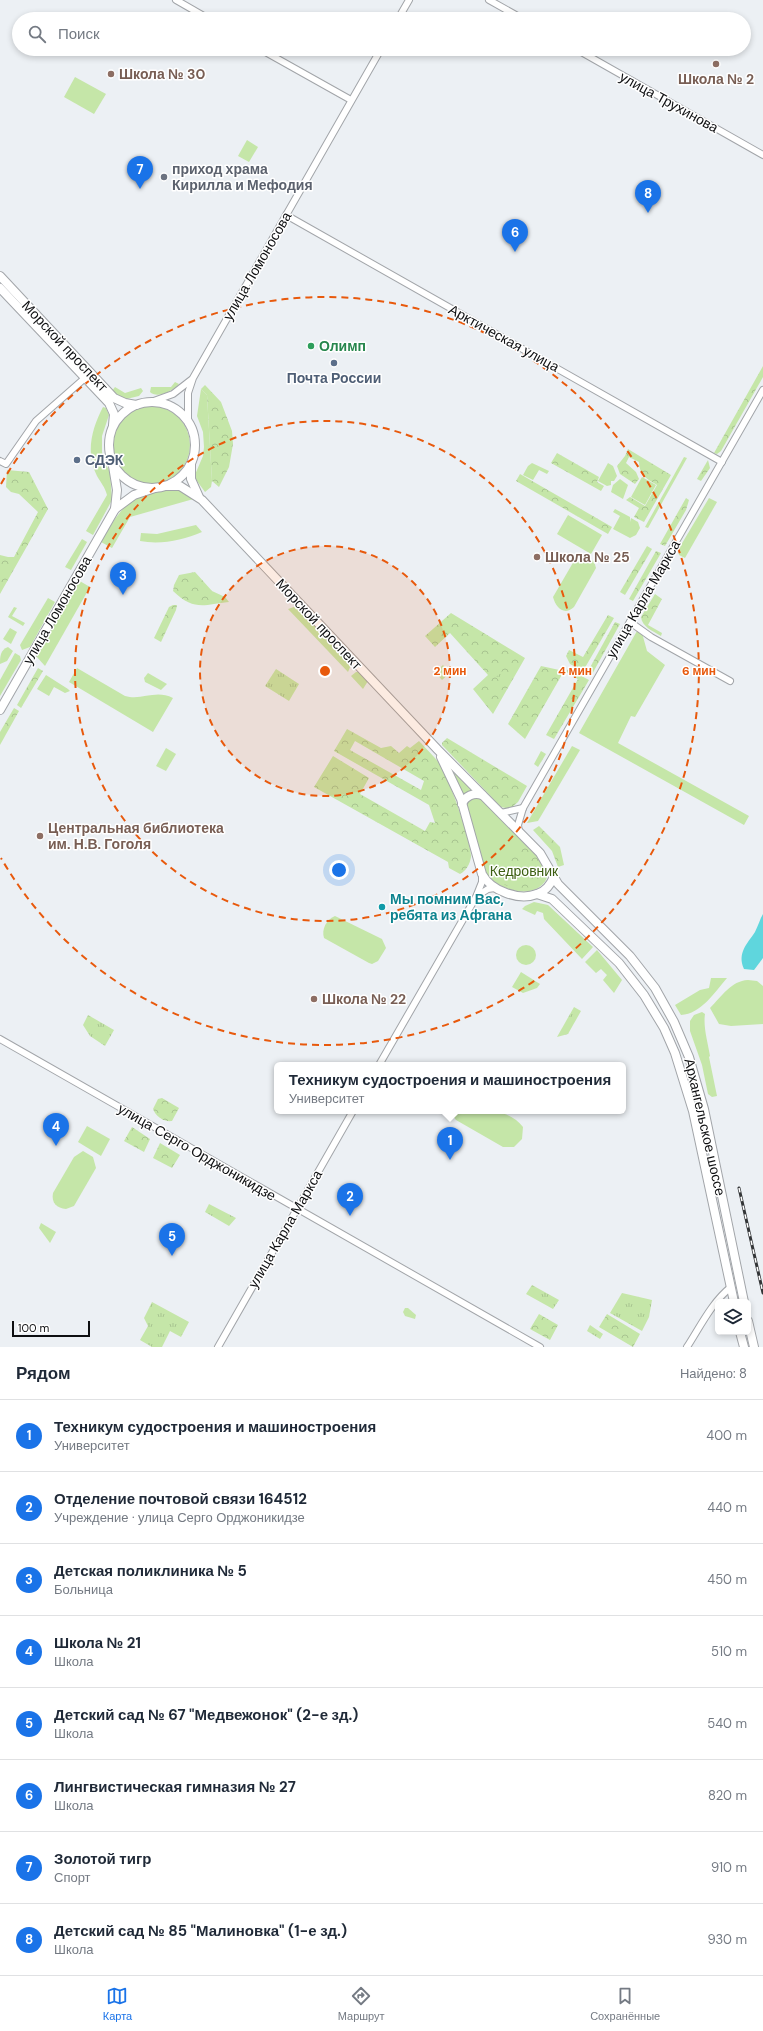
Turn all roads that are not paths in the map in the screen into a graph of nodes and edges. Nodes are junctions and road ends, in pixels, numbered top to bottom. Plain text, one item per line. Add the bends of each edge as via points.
1 (176, 0) edge
2 (409, 0) edge
3 (489, 0) edge
4 (197, 12) edge
5 (402, 12) edge
6 (510, 12) edge
7 (272, 56) edge
8 (377, 56) edge
9 (588, 56) edge
10 (351, 100) junction
11 (763, 155) edge
12 (286, 215) junction
13 (0, 276) edge
14 (0, 288) edge
15 (88, 375) junction
16 (194, 378) junction
17 (763, 390) edge
18 (151, 402) junction
19 (137, 405) junction
20 (188, 423) junction
21 (112, 430) junction
22 (0, 461) edge
23 (112, 462) junction
24 (190, 462) junction
25 (722, 462) junction
26 (164, 486) junction
27 (155, 488) junction
28 (199, 497) junction
29 (115, 509) junction
30 (630, 622) junction
31 (730, 682) dead end
32 (0, 710) edge
33 (438, 750) junction
34 (482, 794) junction
35 (462, 804) junction
36 (523, 808) junction
37 (501, 813) junction
38 (519, 832) junction
39 (482, 874) junction
40 (554, 877) junction
41 (495, 888) junction
42 (537, 894) junction
43 (476, 897) junction
44 (0, 1039) edge
45 (381, 1062) edge
46 (351, 1114) edge
47 (296, 1209) junction
48 (739, 1283) junction
49 (731, 1288) junction
50 (733, 1299) edge
51 (743, 1299) edge
52 (751, 1334) edge
53 (741, 1335) edge
54 (218, 1347) edge
55 (540, 1347) edge
56 (687, 1347) edge
57 (744, 1347) edge
58 (754, 1347) edge

1 - 4 street
2 - 5 street
3 - 6 street
7 - 10 street
8 - 10 street, улица Ломоносова
9 - 11 street, улица Трухинова
10 - 12 street, улица Ломоносова
12 - 16 street, улица Ломоносова
12 - 25 street, Арктическая улица
13 - 15 main road, Морской проспект
14 - 15 main road, Морской проспект
15 - 19 main road, Морской проспект via 114,398
15 - 21 main road, Морской проспект via 112,410 115,417
15 - 22 street via 36,421 6,464
16 - 18 street via 172,394
16 - 20 street via 188,393
17 - 25 street, улица Карла Маркса
18 - 19 main road
18 - 20 main road via 174,408
19 - 21 main road via 120,416
20 - 24 main road via 194,444
21 - 23 main road via 109,446
23 - 27 main road via 120,474 130,482 142,487
23 - 29 main road via 117,490
24 - 26 main road via 179,478
24 - 28 main road via 192,479
25 - 30 street, улица Карла Маркса
26 - 27 main road
26 - 28 main road via 180,486
27 - 29 main road via 134,495
28 - 33 main road, Морской проспект
29 - 32 main road, улица Ломоносова
30 - 31 street via 651,637
30 - 36 street, улица Карла Маркса
33 - 34 main road, Морской проспект
33 - 35 main road
34 - 35 main road via 476,793
34 - 37 main road, Морской проспект
35 - 39 main road
36 - 37 street
36 - 38 street, улица Карла Маркса via 518,825
37 - 38 main road, Архангельское шоссе
38 - 40 main road, Архангельское шоссе via 540,853
39 - 41 main road
39 - 43 street via 482,882
40 - 42 main road via 547,888
40 - 48 main road, Архангельское шоссе via 630,956 655,988 690,1057 704,1109
41 - 42 main road via 514,895
41 - 43 street
42 - 49 main road, Архангельское шоссе via 552,900 619,963 644,994 664,1028 675,1053 692,1111
43 - 45 street
44 - 47 street, улица Серго Орджоникидзе
46 - 47 street, улица Карла Маркса
47 - 54 street, улица Карла Маркса
47 - 55 street, улица Серго Орджоникидзе
48 - 49 main road
48 - 51 main road, Архангельское шоссе
49 - 50 main road, Архангельское шоссе
49 - 56 street via 711,1310
52 - 58 main road
53 - 57 main road

